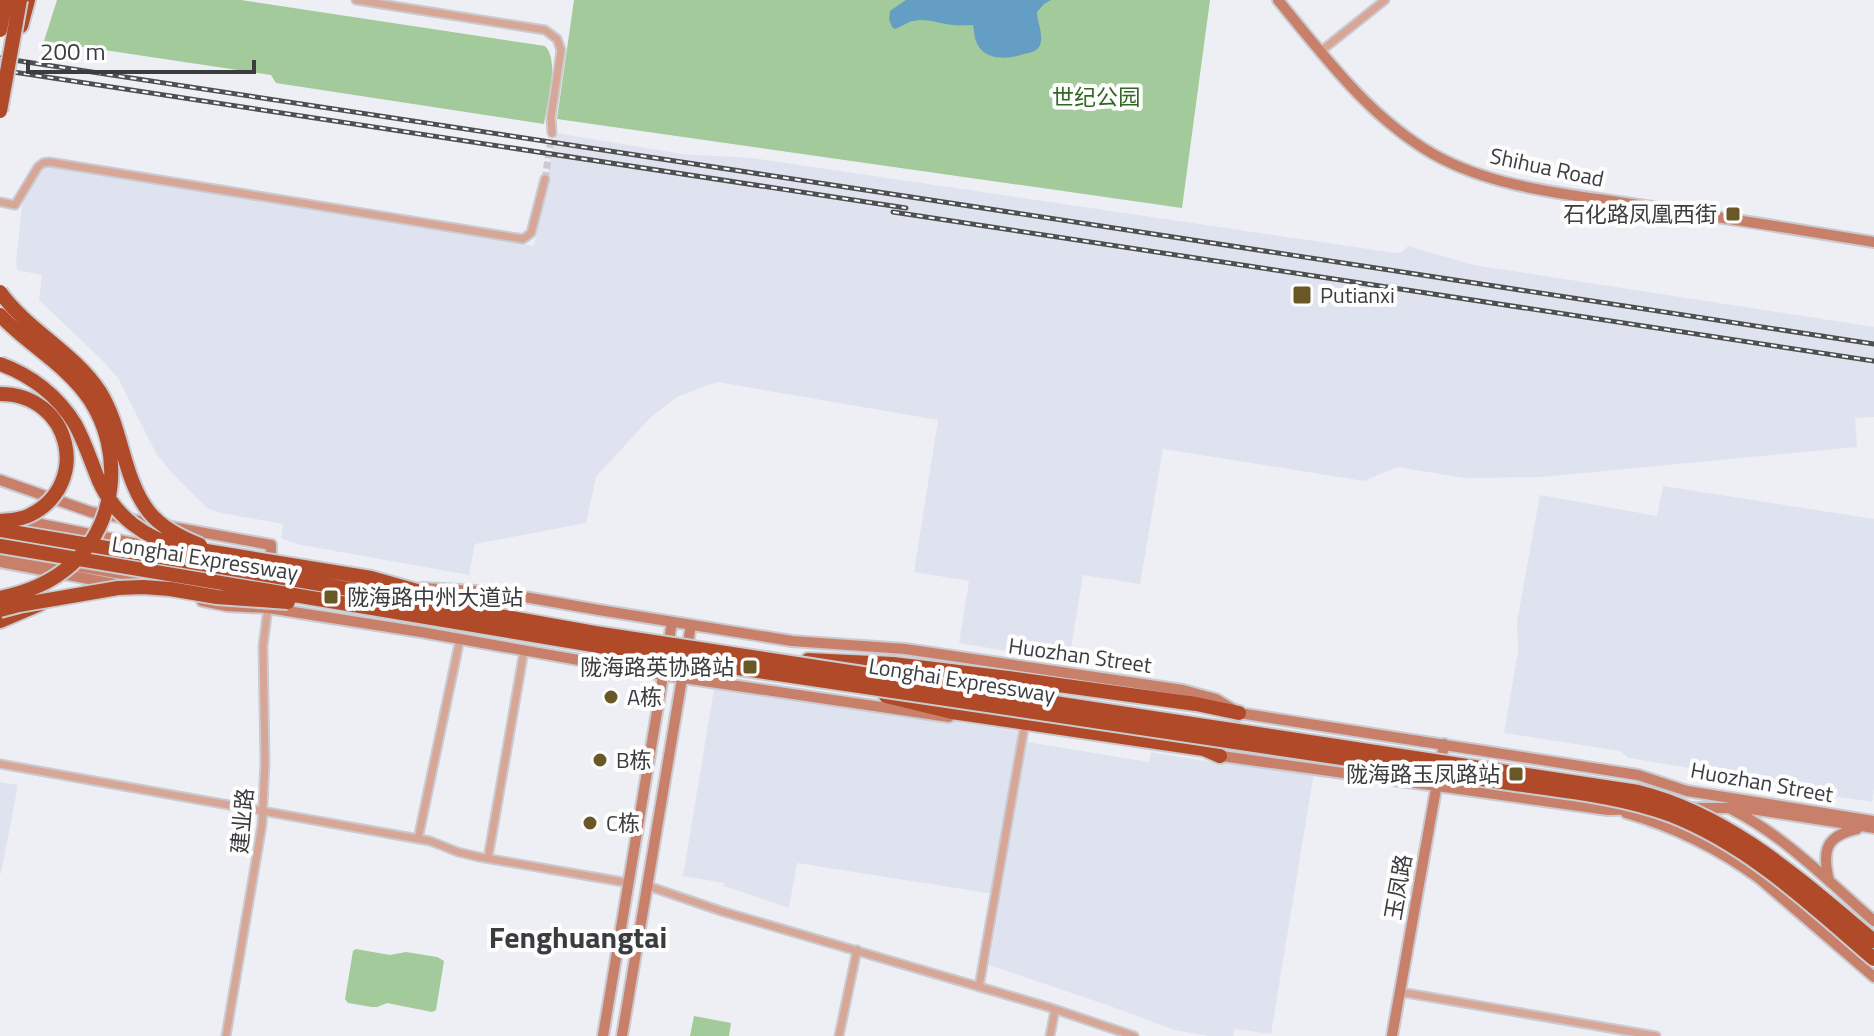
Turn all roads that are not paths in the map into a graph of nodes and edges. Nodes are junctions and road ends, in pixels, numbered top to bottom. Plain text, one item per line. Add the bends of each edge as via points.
1 (6, 0) edge
2 (19, 0) edge
3 (28, 0) edge
4 (356, 0) edge
5 (1278, 0) edge
6 (1385, 0) edge
7 (0, 9) edge
8 (0, 30) edge
9 (1321, 51) junction
10 (12, 53) junction
11 (0, 111) edge
12 (552, 133) tunnel mouth
13 (545, 179) tunnel mouth
14 (0, 202) edge
15 (1874, 242) edge
16 (0, 292) edge
17 (0, 315) edge
18 (0, 364) edge
19 (0, 394) edge
20 (0, 480) edge
21 (0, 518) edge
22 (0, 530) edge
23 (0, 546) edge
24 (0, 553) edge
25 (219, 554) junction
26 (0, 562) edge
27 (271, 568) junction
28 (0, 598) edge
29 (52, 599) junction
30 (357, 606) junction
31 (268, 608) junction
32 (0, 610) edge
33 (500, 616) junction
34 (0, 621) edge
35 (672, 622) junction
36 (691, 625) junction
37 (460, 639) junction
38 (524, 651) junction
39 (760, 658) junction
40 (663, 675) junction
41 (682, 677) junction
42 (825, 682) junction
43 (1239, 713) junction
44 (1024, 729) junction
45 (1444, 744) junction
46 (1220, 756) junction
47 (0, 764) edge
48 (1436, 787) junction
49 (1687, 791) junction
50 (1726, 807) junction
51 (1608, 810) junction
52 (263, 811) junction
53 (1871, 825) edge
54 (418, 839) junction
55 (488, 858) junction
56 (629, 883) junction
57 (1830, 883) junction
58 (648, 886) junction
59 (1874, 921) edge
60 (1874, 941) edge
61 (857, 950) junction
62 (1874, 959) edge
63 (1874, 977) edge
64 (979, 987) junction
65 (1400, 992) junction
66 (1055, 1010) junction
67 (226, 1036) edge
68 (603, 1036) edge
69 (622, 1036) edge
70 (839, 1036) edge
71 (1050, 1036) edge
72 (1134, 1036) edge
73 (1392, 1036) edge
74 (1656, 1036) edge

1 - 8 highway, bridge
2 - 7 street, bridge
2 - 10 highway, bridge
3 - 10 highway, bridge
4 - 12 street via 551,34 561,50
5 - 9 street, Shihua Road
6 - 9 street
9 - 15 street, Shihua Road via 1386,121 1434,155 1467,170 1525,187
10 - 11 highway, bridge
13 - 14 street via 531,233 523,239 49,162 38,167 15,205
16 - 25 highway, bridge via 16,313 92,380 149,512 177,534
17 - 28 highway, bridge via 90,401 109,445 112,481 94,536 73,563 35,588
18 - 25 highway, bridge via 42,386 62,406 105,493 133,525 157,540
19 - 21 highway, bridge via 31,400 48,411 63,434 67,461 58,489 41,509 29,516
20 - 27 street via 91,512 271,545
21 - 27 street, Huozhan Street
22 - 33 highway, Longhai Expressway, bridge
23 - 30 highway, Longhai Expressway, bridge
24 - 31 street via 218,591
25 - 33 highway, bridge via 388,581
26 - 31 street via 227,606
27 - 35 street, Huozhan Street via 370,586 496,592
29 - 30 highway, bridge via 156,587 217,597
29 - 32 highway, bridge
29 - 34 highway, bridge
30 - 42 highway, Longhai Expressway, bridge
31 - 37 street, Huozhan Street
31 - 52 street, 建业路 via 262,651
33 - 39 highway, Longhai Expressway, bridge
35 - 36 street, Huozhan Street
35 - 40 street
36 - 41 street
36 - 43 street, Huozhan Street via 792,641 905,649 1183,690 1216,699
37 - 38 street, Huozhan Street
37 - 54 street
38 - 40 street, Huozhan Street
38 - 55 street
39 - 43 highway, bridge via 893,664
39 - 60 highway, Longhai Expressway, bridge via 1638,792 1692,811 1755,845
40 - 41 street, Huozhan Street
40 - 56 street
41 - 44 street, Huozhan Street
41 - 58 street
42 - 46 highway, bridge via 952,712 1204,749
42 - 62 highway, Longhai Expressway, bridge via 1644,807 1699,828 1748,856
43 - 45 street, Huozhan Street
44 - 46 street, Huozhan Street
44 - 64 street
45 - 48 street, 玉凤路
45 - 49 street, Huozhan Street via 1638,775
46 - 48 street, Huozhan Street
47 - 52 street
48 - 51 street, Huozhan Street
48 - 65 street, 玉凤路
49 - 50 street
49 - 53 street, Huozhan Street
50 - 51 street, Huozhan Street
50 - 53 street, Huozhan Street
50 - 57 street via 1762,827
51 - 63 street via 1657,823 1731,859
52 - 54 street
52 - 67 street, 建业路
53 - 57 street via 1830,840
54 - 55 street
55 - 56 street
56 - 68 street
57 - 59 street
58 - 61 street
58 - 69 street
61 - 64 street
61 - 70 street
64 - 66 street
65 - 73 street, 玉凤路
65 - 74 street
66 - 71 street
66 - 72 street

